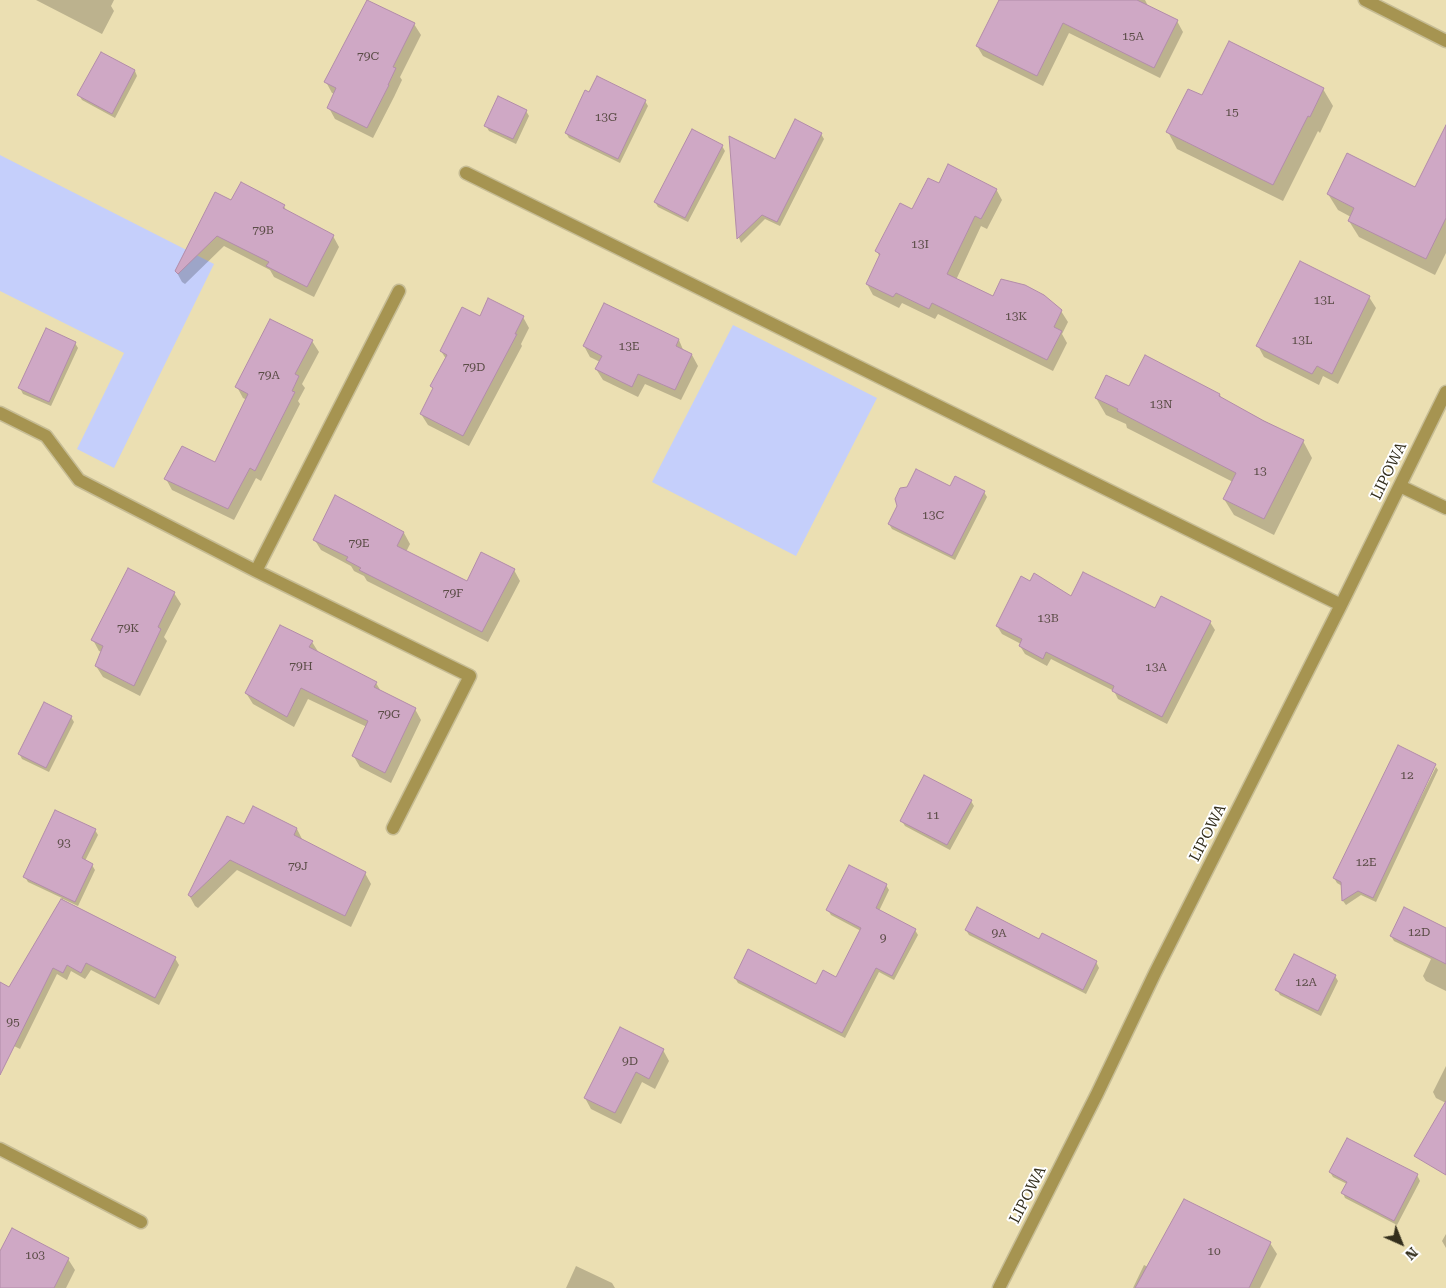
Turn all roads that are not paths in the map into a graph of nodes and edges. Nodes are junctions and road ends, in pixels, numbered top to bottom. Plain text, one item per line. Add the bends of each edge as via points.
1 (1365, 0) edge
2 (1446, 41) edge
3 (466, 173) dead end
4 (399, 291) dead end
5 (1446, 392) edge
6 (0, 413) edge
7 (1400, 486) junction
8 (1446, 508) edge
9 (256, 571) junction
10 (1341, 605) junction
11 (393, 828) dead end
12 (0, 1149) edge
13 (141, 1222) dead end
14 (999, 1288) edge

1 - 2 street
3 - 10 street
4 - 9 street
5 - 7 street, LIPOWA
6 - 9 street via 46,436 79,480
7 - 8 street
7 - 10 street, LIPOWA
9 - 11 street via 470,676
10 - 14 street, LIPOWA
12 - 13 street

